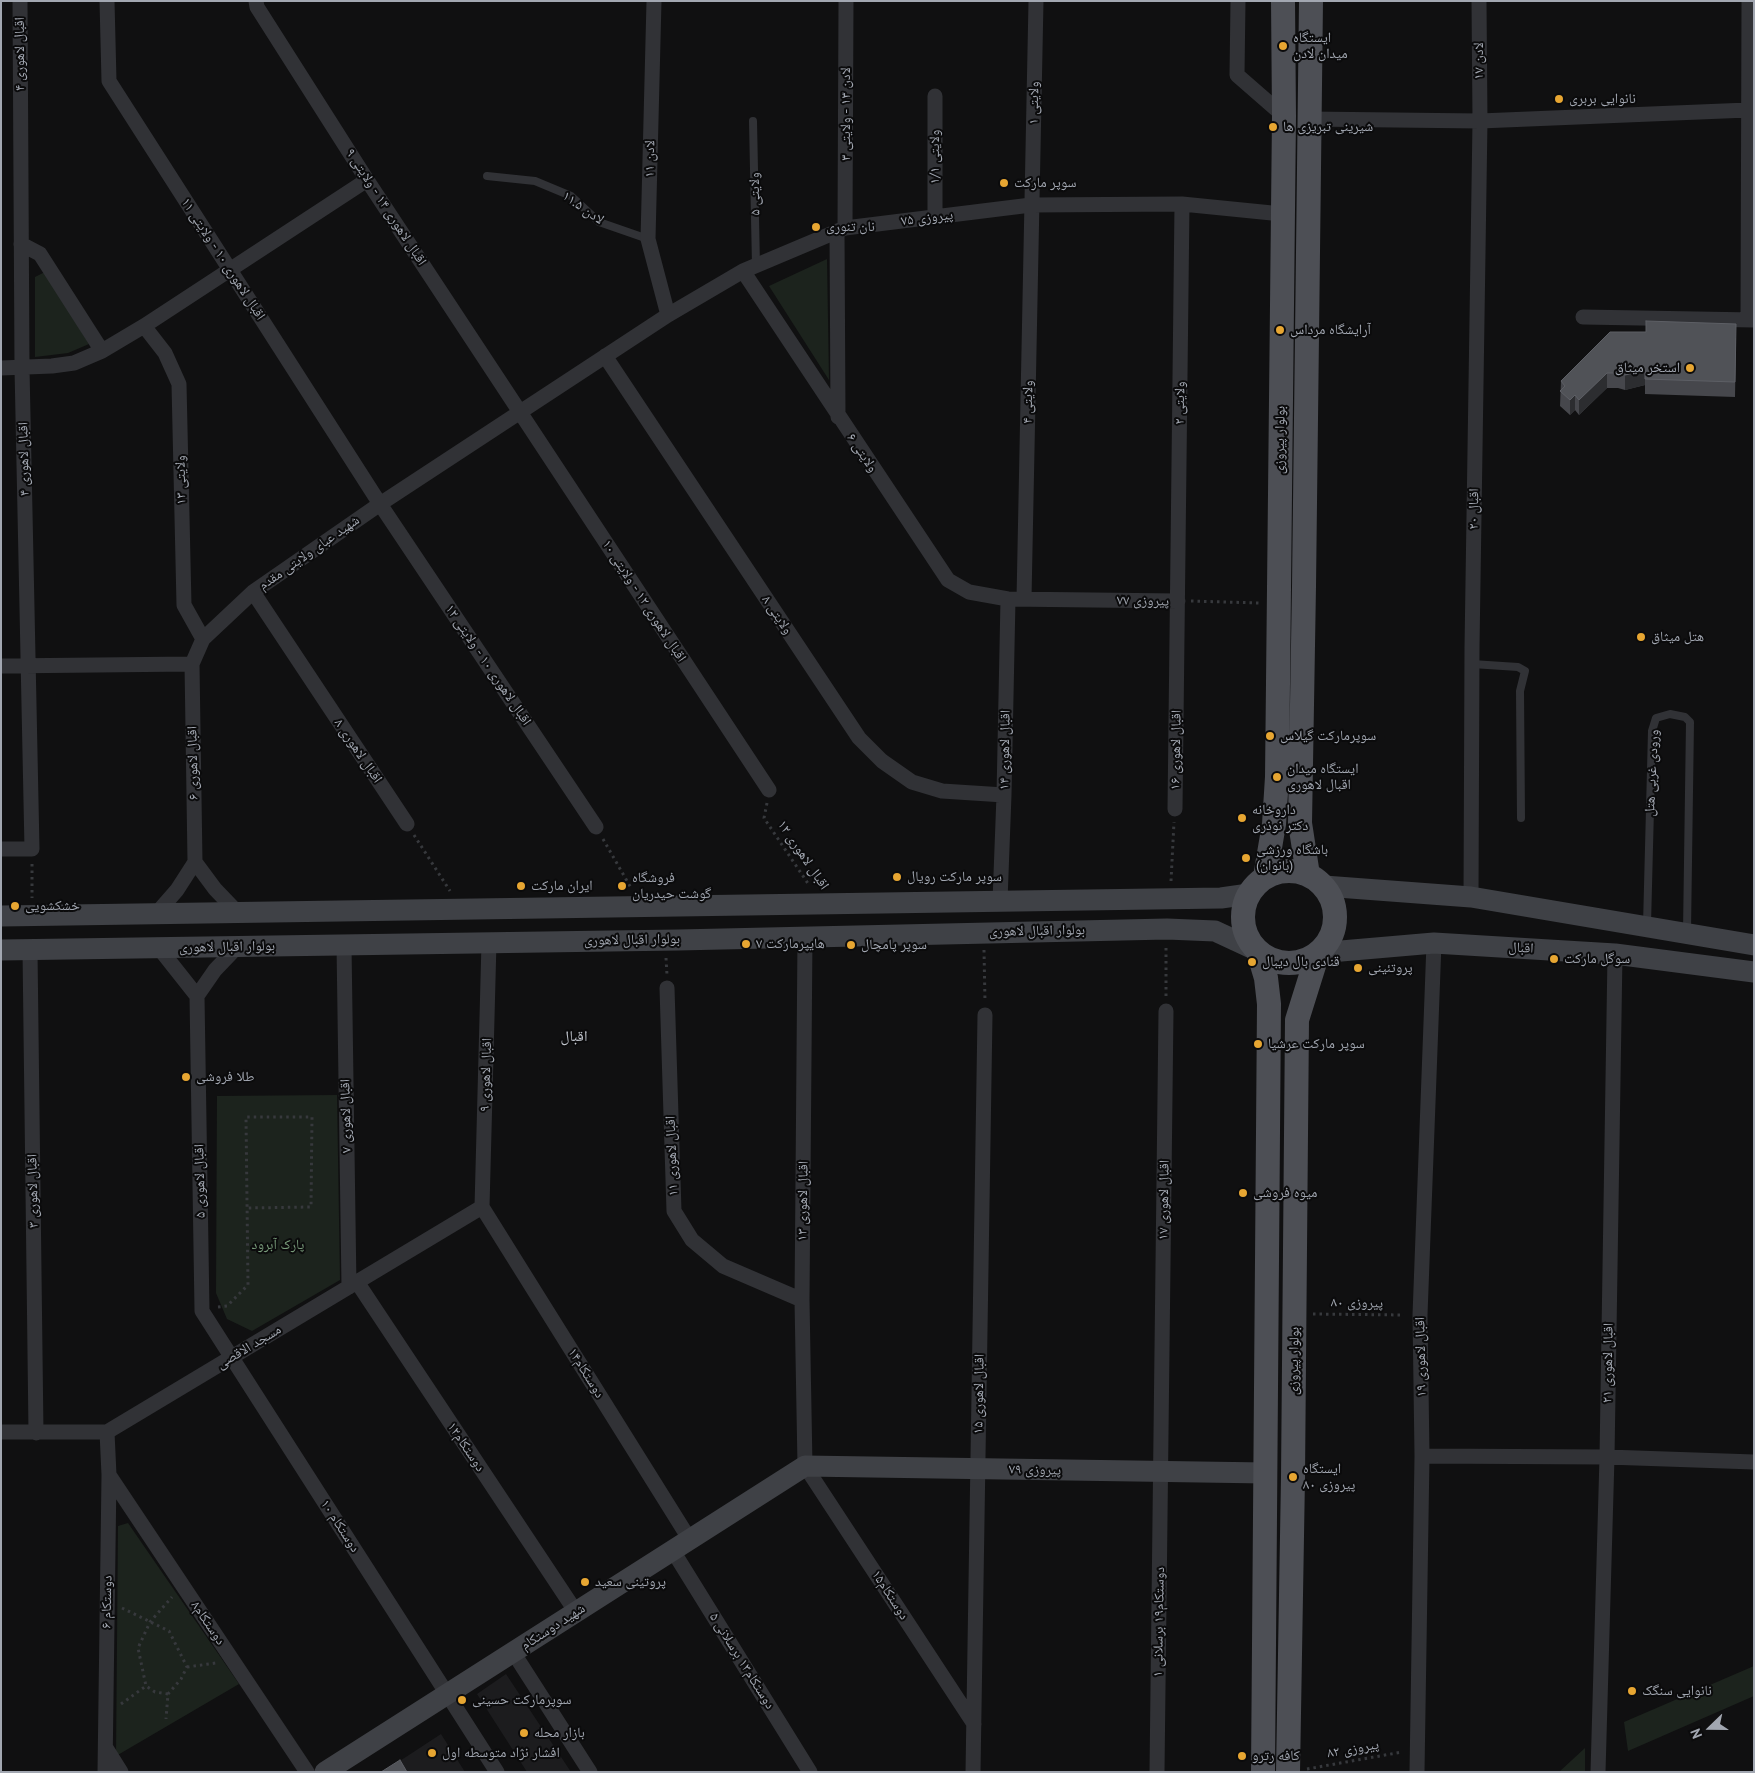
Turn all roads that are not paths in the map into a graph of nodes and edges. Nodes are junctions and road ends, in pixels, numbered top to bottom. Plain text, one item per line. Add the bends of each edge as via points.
1 (20, 1) edge
2 (107, 1) edge
3 (256, 1) edge
4 (654, 1) edge
5 (846, 1) edge
6 (1036, 1) edge
7 (1238, 1) edge
8 (1283, 1) edge
9 (1311, 1) edge
10 (1479, 1) edge
11 (1750, 1) edge
12 (935, 96) dead end
13 (1750, 103) edge
14 (1284, 116) junction
15 (1309, 119) junction
16 (753, 121) dead end
17 (1480, 121) junction
18 (487, 176) dead end
19 (367, 180) junction
20 (1182, 204) junction
21 (1032, 205) junction
22 (1282, 214) junction
23 (935, 217) junction
24 (841, 230) junction
25 (648, 239) junction
26 (21, 244) junction
27 (749, 269) junction
28 (230, 270) junction
29 (668, 315) junction
30 (1583, 317) dead end
31 (1751, 320) edge
32 (144, 326) junction
33 (102, 351) junction
34 (605, 356) junction
35 (1, 368) edge
36 (22, 368) junction
37 (519, 411) junction
38 (838, 417) junction
39 (380, 504) junction
40 (253, 592) junction
41 (1008, 599) junction
42 (1024, 599) junction
43 (1178, 601) junction
44 (203, 639) junction
45 (192, 664) junction
46 (1472, 664) junction
47 (29, 665) junction
48 (1, 666) edge
49 (769, 790) road end
50 (1004, 795) junction
51 (1175, 809) road end
52 (1521, 818) dead end
53 (407, 824) road end
54 (596, 826) road end
55 (1, 849) edge
56 (195, 862) junction
57 (1265, 877) junction
58 (1316, 881) junction
59 (1249, 894) junction
60 (1470, 897) junction
61 (1000, 901) junction
62 (676, 907) junction
63 (238, 913) junction
64 (156, 914) junction
65 (1, 916) edge
66 (1647, 927) junction
67 (1687, 933) junction
68 (805, 936) junction
69 (672, 940) junction
70 (489, 942) junction
71 (1434, 943) junction
72 (1754, 944) edge
73 (344, 945) junction
74 (237, 947) junction
75 (158, 948) junction
76 (1, 950) edge
77 (30, 950) junction
78 (1258, 951) junction
79 (1318, 953) junction
80 (1614, 954) junction
81 (1754, 972) edge
82 (667, 988) road end
83 (197, 996) junction
84 (1166, 1011) road end
85 (986, 1015) road end
86 (482, 1207) junction
87 (353, 1285) junction
88 (802, 1300) junction
89 (232, 1358) junction
90 (1, 1432) edge
91 (108, 1432) junction
92 (36, 1433) junction
93 (1422, 1456) junction
94 (1607, 1457) junction
95 (1754, 1462) edge
96 (805, 1466) junction
97 (978, 1469) junction
98 (1161, 1471) junction
99 (1266, 1473) junction
100 (109, 1475) junction
101 (682, 1545) junction
102 (576, 1612) junction
103 (514, 1652) junction
104 (448, 1694) junction
105 (974, 1724) junction
106 (106, 1747) junction
107 (1295, 1771) edge
108 (105, 1772) edge
109 (121, 1772) edge
110 (306, 1772) edge
111 (325, 1772) edge
112 (497, 1772) edge
113 (590, 1772) edge
114 (810, 1772) edge
115 (973, 1772) edge
116 (1157, 1772) edge
117 (1263, 1772) edge
118 (1417, 1772) edge
119 (1598, 1772) edge

1 - 26 street, اقبال لاهوری ۴
2 - 28 street, اقبال لاهوری ۱۰ - ولایتی ۱۱ via 109,81
3 - 19 street, اقبال لاهوری ۱۴ - ولایتی ۹
4 - 25 street, لادن ۱۱
5 - 24 street, لادن ۱۳ - ولایتی ۳
6 - 21 street, ولایتی ۱
7 - 14 street via 1237,75
8 - 14 main road, بولوار پیروزی
9 - 15 main road, بولوار پیروزی
10 - 17 street, لادن ۱۷
11 - 13 street
12 - 23 street, ولایتی ۱/۱
13 - 17 street
13 - 31 street
14 - 22 main road, بولوار پیروزی
15 - 17 street
15 - 58 main road, بولوار پیروزی via 1300,823
16 - 27 lane, ولایتی ۵
17 - 46 street, اقبال ۲۰
18 - 25 lane, لادن ۱۱.۵ via 535,181 570,196 599,222
19 - 28 street
19 - 37 street, اقبال لاهوری ۱۴ - ولایتی ۹
20 - 21 street, پیروزی ۷۵
20 - 22 street, پیروزی ۷۵
20 - 43 street, ولایتی ۲
21 - 23 street, پیروزی ۷۵
21 - 42 street, ولایتی ۴
22 - 57 main road, بولوار پیروزی via 1277,777 1274,824
23 - 24 street, پیروزی ۷۵
24 - 27 street, پیروزی ۷۵
24 - 38 street, لادن ۱۳ - ولایتی ۳
25 - 29 street, لادن ۱۱
26 - 33 street via 40,254
26 - 36 street, اقبال لاهوری ۴
27 - 29 street, پیروزی ۷۵
27 - 38 street, ولایتی ۶
28 - 32 street
28 - 39 street, اقبال لاهوری ۱۰ - ولایتی ۱۱
29 - 34 street, پیروزی ۷۵
30 - 31 street
32 - 33 street
32 - 44 street, ولایتی ۱۳ via 165,353 179,384 184,605
33 - 36 street via 74,363
34 - 37 street, شهید عبای ولایتی مقدم
34 - 50 street, ولایتی ۸ via 859,738 882,761 912,782 942,792
35 - 36 street
36 - 47 street, اقبال لاهوری ۴
37 - 39 street, شهید عبای ولایتی مقدم
37 - 49 street, اقبال لاهوری ۱۲ - ولایتی ۱۰
38 - 41 street, ولایتی ۶ via 948,580 969,592
39 - 40 street, شهید عبای ولایتی مقدم
39 - 54 street, اقبال لاهوری ۱۰ - ولایتی ۱۲
40 - 44 street, شهید عبای ولایتی مقدم
40 - 53 street, اقبال لاهوری ۸
41 - 42 street, پیروزی ۷۷
41 - 50 street, اقبال لاهوری ۱۴
42 - 43 street, پیروزی ۷۷
43 - 51 street, اقبال لاهوری ۱۶
44 - 45 street, شهید عبای ولایتی مقدم
45 - 47 street
45 - 56 street, اقبال لاهوری ۶
46 - 52 lane via 1525,671 1520,691
46 - 60 street, اقبال ۲۰
47 - 48 street
47 - 55 street, اقبال لاهوری ۴ via 32,849
50 - 61 street, اقبال لاهوری ۱۴
56 - 63 street
56 - 64 street
57 - 58 main road via 1295,871
57 - 59 main road
58 - 60 main road
58 - 79 main road via 1333,903 1335,922 1330,938
59 - 61 main road via 1221,898
59 - 78 main road via 1243,922 1248,938
60 - 66 main road
61 - 62 main road
62 - 63 main road
62 - 69 main road
63 - 64 main road
64 - 65 main road
66 - 67 main road
66 - 67 lane, ورودی غربی هتل via 1652,731 1656,718 1670,714 1685,717 1690,722
67 - 72 main road
68 - 69 main road, بولوار اقبال لاهوری
68 - 78 main road, بولوار اقبال لاهوری via 1167,929 1215,931
68 - 88 street, اقبال لاهوری ۱۳
69 - 70 main road, بولوار اقبال لاهوری
70 - 73 main road, بولوار اقبال لاهوری
70 - 86 street, اقبال لاهوری ۹
71 - 79 main road, اقبال
71 - 80 main road, اقبال
71 - 93 street, اقبال لاهوری ۱۹ via 1420,1315
73 - 74 main road, بولوار اقبال لاهوری
73 - 87 street, اقبال لاهوری ۷
74 - 75 main road, بولوار اقبال لاهوری
74 - 83 street
75 - 77 main road, بولوار اقبال لاهوری
75 - 83 street
76 - 77 main road, بولوار اقبال لاهوری
77 - 92 street, اقبال لاهوری ۳
78 - 79 main road via 1278,962 1293,963
78 - 99 main road, بولوار پیروزی via 1270,1004
79 - 107 main road, بولوار پیروزی via 1297,1020
80 - 81 main road, اقبال
80 - 94 street, اقبال لاهوری ۲۱
82 - 88 street, اقبال لاهوری ۱۱ via 674,1211 692,1240 723,1266
83 - 89 street, اقبال لاهوری ۵ via 202,1311
84 - 98 street, اقبال لاهوری ۱۷
85 - 97 street, اقبال لاهوری ۱۵
86 - 87 street, مسجد الاقصی
86 - 101 street, دوستکام۱۴
87 - 89 street, مسجد الاقصی
87 - 102 street, دوستکام۱۲
88 - 96 street, اقبال لاهوری ۱۳
89 - 91 street, مسجد الاقصی
89 - 104 street, دوستکام ۱۰
90 - 92 street
91 - 92 street
91 - 100 street, دوستکام ۶
93 - 94 street
93 - 118 street, اقبال لاهوری ۱۹
94 - 95 street
94 - 119 street, اقبال لاهوری ۲۱
96 - 97 main road, پیروزی ۷۹
96 - 101 main road, شهید دوستکام
96 - 105 street, دوستکام۱۵
97 - 98 main road, پیروزی ۷۹
97 - 105 street, اقبال لاهوری ۱۵
98 - 99 main road, پیروزی ۷۹
98 - 116 street, دوستکام۱۹ برسلانی ۱
99 - 117 main road, بولوار پیروزی
100 - 106 street, دوستکام ۶
100 - 110 street, دوستکام۸
101 - 102 main road, شهید دوستکام
101 - 114 street, دوستکام۱۳ برسلانی ۵
102 - 103 main road, شهید دوستکام
103 - 104 main road, شهید دوستکام
103 - 113 street
104 - 111 main road, شهید دوستکام
104 - 112 street, دوستکام ۱۰
105 - 115 street, اقبال لاهوری ۱۵
106 - 108 street, دوستکام ۶
106 - 109 street

